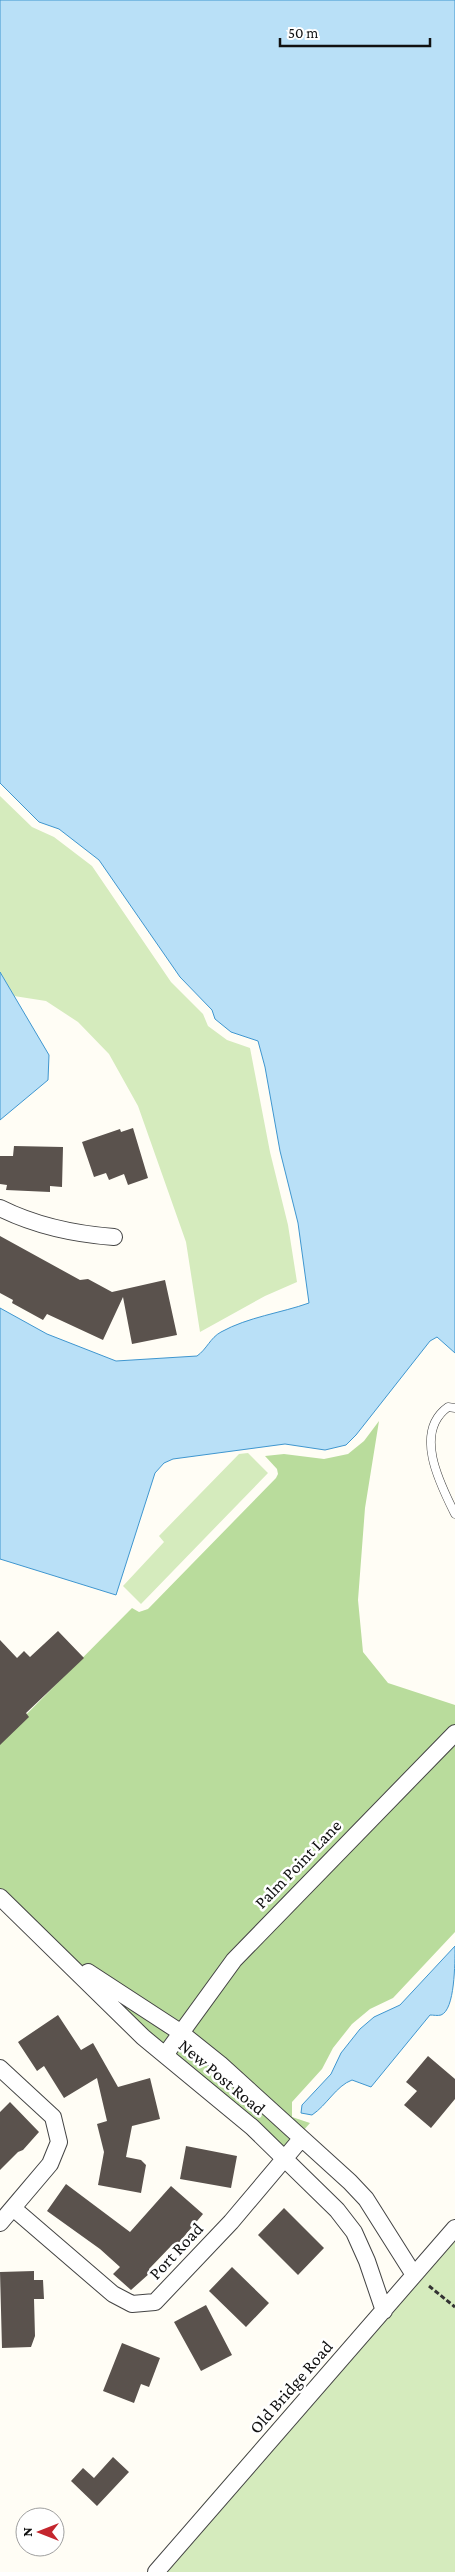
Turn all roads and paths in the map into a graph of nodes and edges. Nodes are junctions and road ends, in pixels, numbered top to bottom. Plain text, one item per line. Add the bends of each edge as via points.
1 (0, 1208) edge
2 (114, 1237) dead end
3 (455, 1408) edge
4 (455, 1514) edge
5 (455, 1733) edge
6 (0, 1897) edge
7 (56, 1951) junction
8 (180, 2032) junction
9 (165, 2055) junction
10 (0, 2068) edge
11 (301, 2139) junction
12 (285, 2159) junction
13 (13, 2208) junction
14 (0, 2222) edge
15 (455, 2228) edge
16 (414, 2275) junction
17 (455, 2307) edge
18 (384, 2311) junction
19 (156, 2572) edge

1 - 2 street via 68,1232
3 - 4 lane via 448,1407 437,1415 431,1428 431,1448 443,1490
5 - 8 street, Palm Point Lane via 234,1960
6 - 7 street, New Post Road
7 - 8 street
7 - 9 street, New Post Road
8 - 9 street, Palm Point Lane
8 - 11 street via 220,2064
9 - 12 street, New Post Road via 252,2127
10 - 13 street via 53,2117 60,2142 50,2164
11 - 12 street, Port Road
11 - 16 street via 366,2199
12 - 13 street, Port Road via 155,2302 132,2304 113,2294
12 - 18 street, New Post Road via 337,2210 354,2232
13 - 14 street
15 - 16 street, Old Bridge Road
16 - 17 path
16 - 18 street, Old Bridge Road
18 - 19 street, Old Bridge Road

